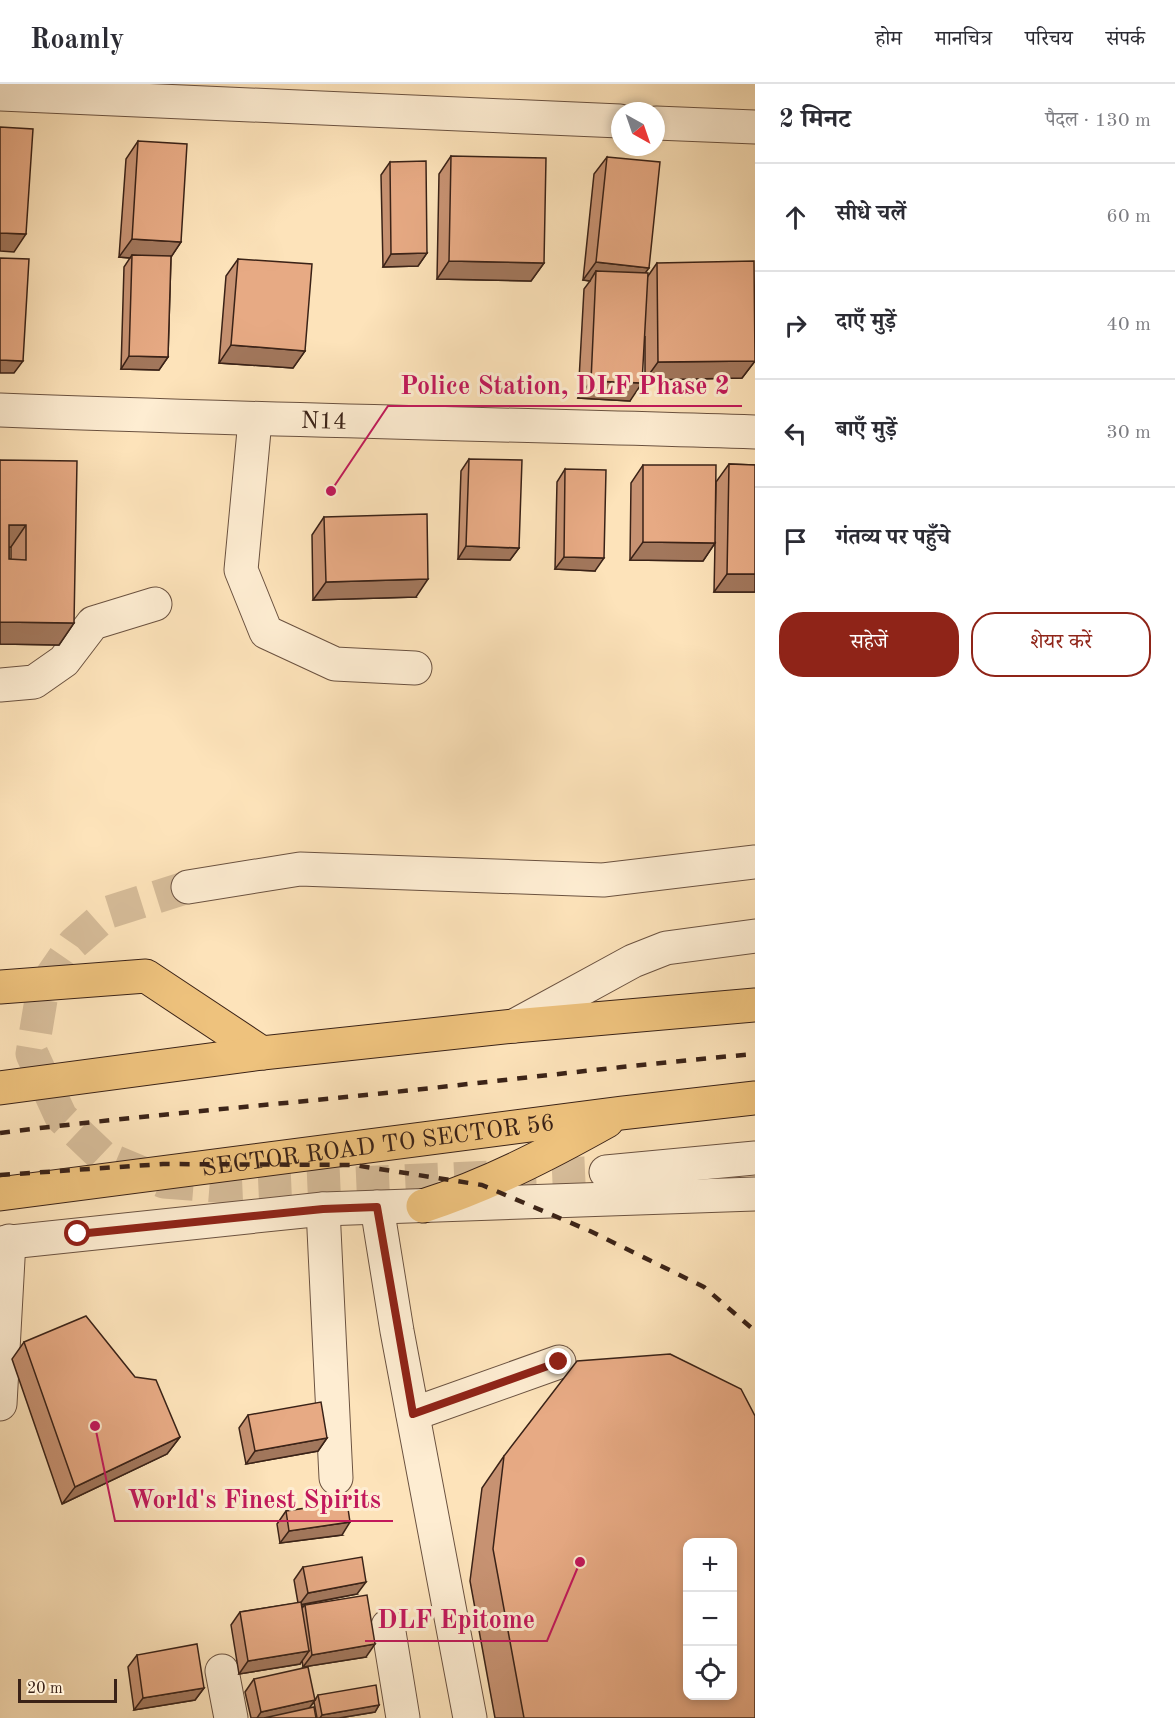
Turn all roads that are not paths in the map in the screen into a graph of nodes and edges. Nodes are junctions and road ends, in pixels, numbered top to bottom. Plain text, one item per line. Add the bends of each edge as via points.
1 (0, 94) edge
2 (611, 121) edge
3 (665, 123) edge
4 (755, 127) edge
5 (0, 410) edge
6 (255, 420) junction
7 (755, 432) edge
8 (155, 604) dead end
9 (415, 668) dead end
10 (0, 685) edge
11 (755, 862) edge
12 (188, 886) tunnel mouth
13 (755, 936) edge
14 (0, 987) edge
15 (755, 1005) edge
16 (514, 1026) junction
17 (262, 1053) junction
18 (2, 1086) edge
19 (755, 1098) edge
20 (622, 1113) junction
21 (755, 1158) edge
22 (606, 1172) tunnel mouth
23 (0, 1194) edge
24 (755, 1194) edge
25 (423, 1206) junction
26 (377, 1207) junction
27 (323, 1209) junction
28 (4, 1242) edge
29 (559, 1362) dead end
30 (0, 1404) edge
31 (413, 1414) junction
32 (336, 1478) dead end
33 (388, 1626) dead end
34 (222, 1671) dead end
35 (231, 1718) edge
36 (403, 1718) edge
37 (470, 1718) edge

1 - 2 street
3 - 4 street
5 - 6 street, N14
6 - 7 street, N14
6 - 9 street via 241,570 266,632 335,664
8 - 10 street via 93,623 64,661 34,682
11 - 12 street via 603,880 300,869
13 - 16 street via 666,948 633,961
14 - 17 main road via 146,976
15 - 16 main road
16 - 17 main road
17 - 18 main road
19 - 20 main road, SECTOR ROAD TO SECTOR 56
20 - 23 main road, SECTOR ROAD TO SECTOR 56
20 - 25 main road via 523,1166
21 - 22 street
24 - 25 street
25 - 26 street
26 - 27 street
26 - 31 street
27 - 28 street
27 - 32 street
28 - 30 street
29 - 31 street
31 - 37 street
33 - 36 street
34 - 35 street

